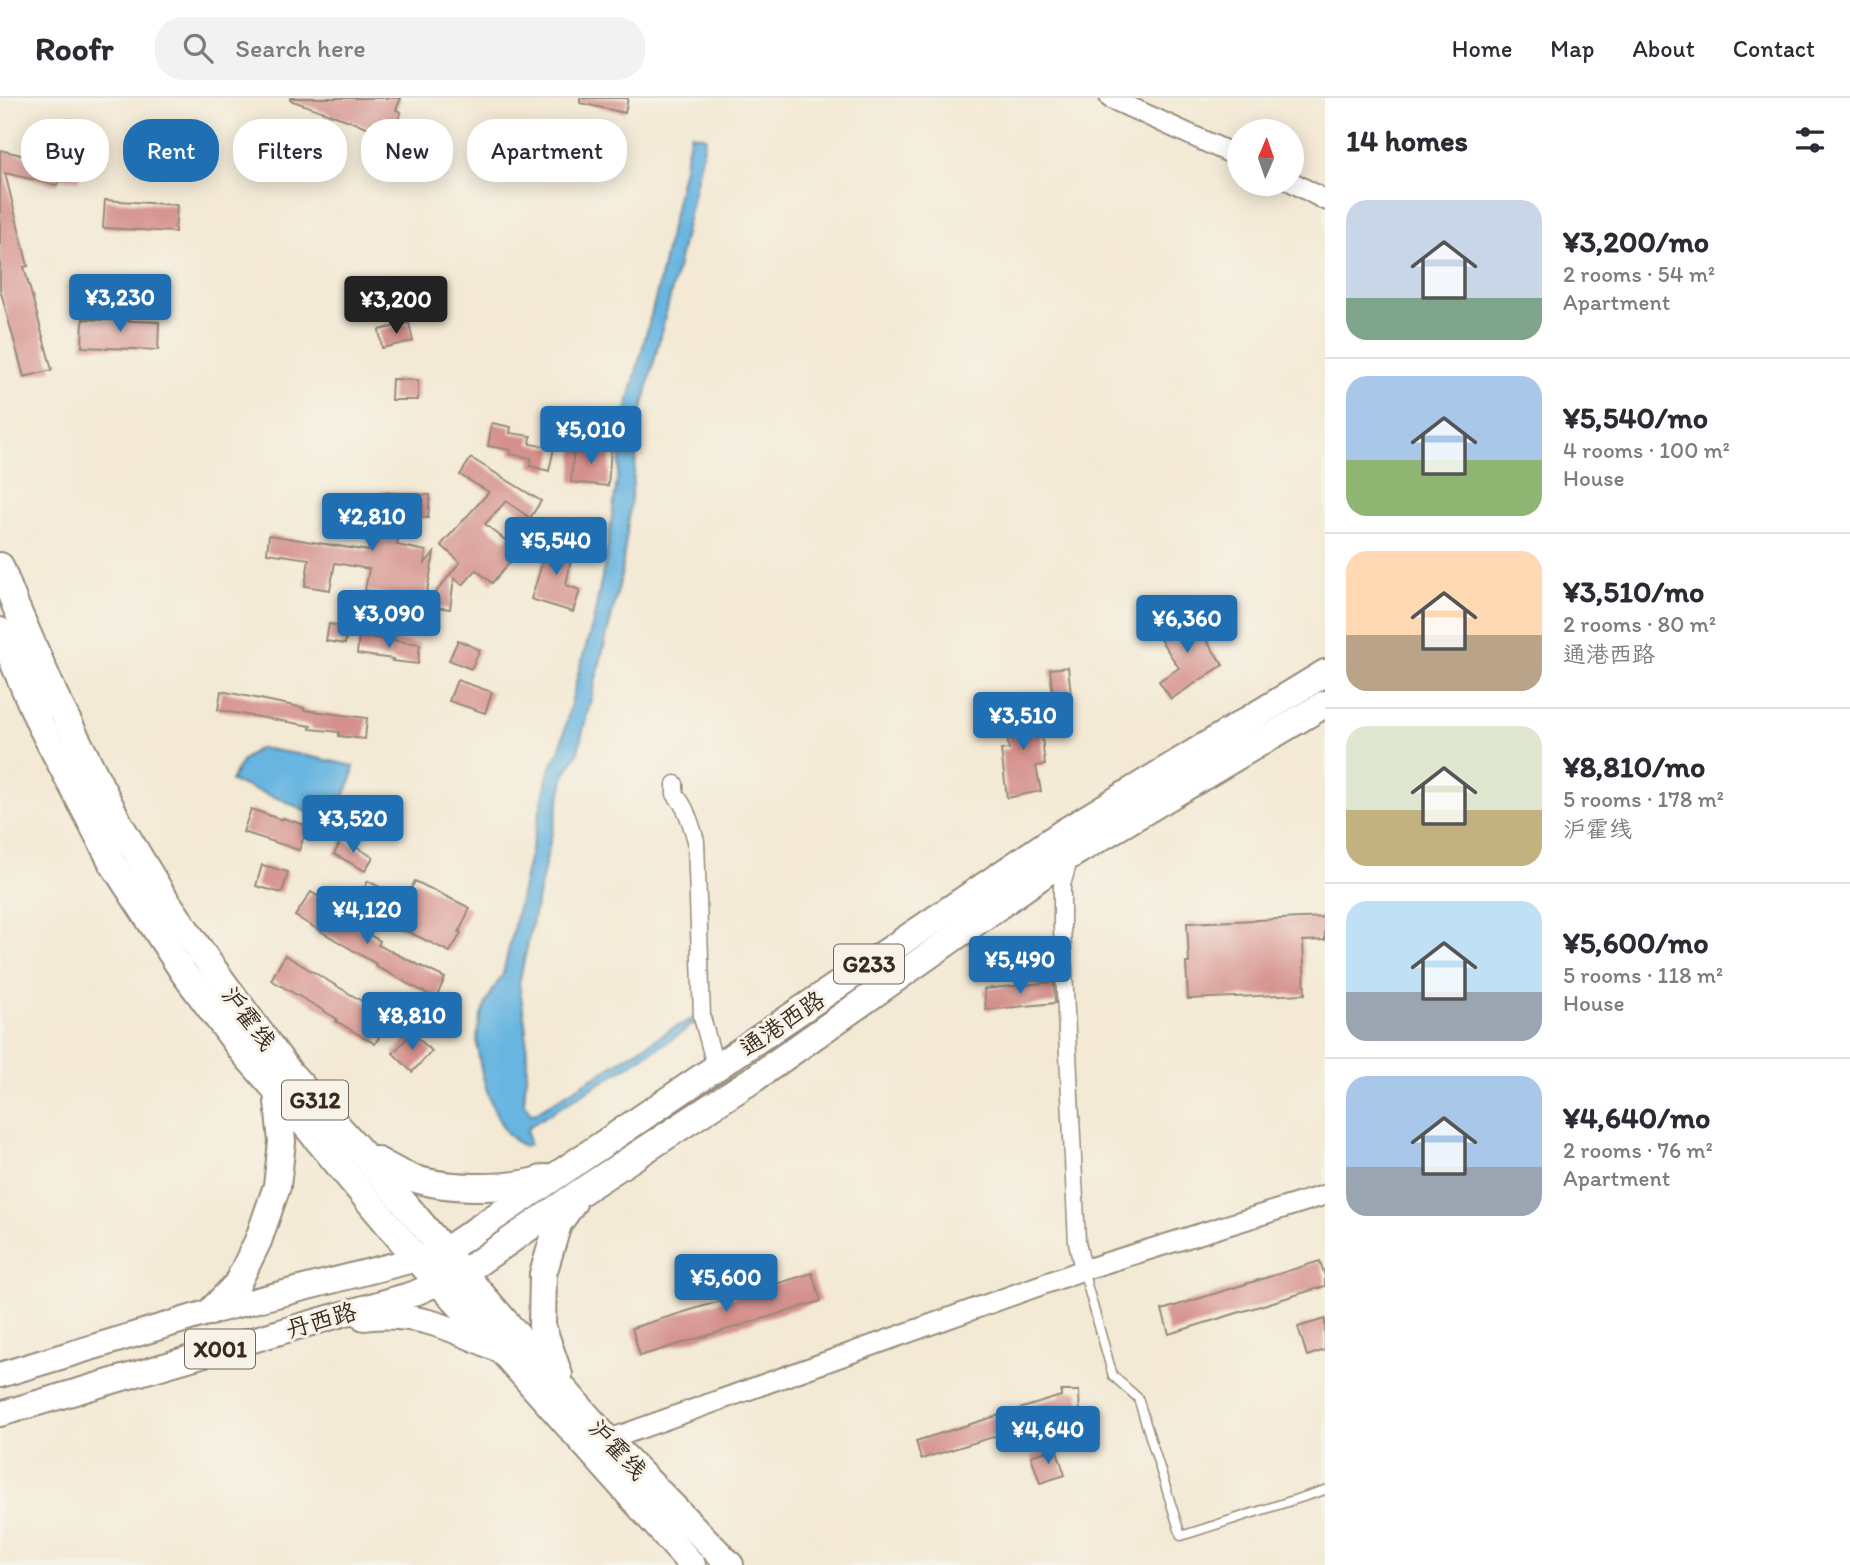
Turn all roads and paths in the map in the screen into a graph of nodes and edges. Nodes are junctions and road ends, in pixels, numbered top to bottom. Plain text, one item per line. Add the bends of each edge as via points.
1 (1110, 98) edge
2 (1227, 152) edge
3 (1304, 189) edge
4 (1325, 200) edge
5 (0, 566) edge
6 (0, 631) edge
7 (1325, 673) edge
8 (1325, 704) edge
9 (675, 783) dead end
10 (1071, 855) junction
11 (716, 1069) junction
12 (277, 1091) junction
13 (362, 1153) junction
14 (566, 1170) junction
15 (579, 1194) junction
16 (1325, 1195) edge
17 (445, 1251) junction
18 (417, 1259) junction
19 (1083, 1270) junction
20 (452, 1278) junction
21 (210, 1312) junction
22 (297, 1326) junction
23 (502, 1351) junction
24 (0, 1375) edge
25 (563, 1387) junction
26 (0, 1414) edge
27 (608, 1440) junction
28 (1325, 1490) edge
29 (692, 1565) edge
30 (730, 1565) edge

1 - 2 street
3 - 4 street
5 - 13 highway, 沪霍线 / G312 via 55,696 120,825 161,893 289,1072
6 - 12 highway, 沪霍线 / G312 via 40,724 113,864 184,973
7 - 11 highway, 通港西路 / G233 via 1064,832
8 - 10 highway, 通港西路 / G233
9 - 11 street via 675,794 696,841 702,1017
10 - 15 highway, 通港西路 / G233 via 755,1078
10 - 19 street via 1062,885 1062,928 1077,1242
11 - 14 highway, 通港西路 / G233
12 - 18 highway, 沪霍线 / G312
12 - 21 highway via 282,1142 277,1186 237,1284
13 - 14 highway via 406,1176 453,1185 515,1185
13 - 17 highway, 沪霍线 / G312
14 - 17 highway, 通港西路 / G233
15 - 20 highway, 通港西路 / G233
15 - 25 highway via 558,1224 543,1274 542,1326
16 - 19 street
17 - 18 highway, 通港西路 / G233
17 - 20 highway, 沪霍线 / G312
18 - 20 highway, 沪霍线 / G312
18 - 21 main road, 丹西路 / X001
19 - 27 street
19 - 28 lane via 1114,1376 1138,1398 1181,1536
20 - 22 main road, 丹西路 / X001 via 413,1294
20 - 23 highway, 沪霍线 / G312
20 - 25 highway, 沪霍线 / G312
21 - 24 main road, 丹西路 / X001
22 - 23 main road via 384,1315 433,1321
22 - 26 main road, 丹西路 / X001
23 - 29 highway, 沪霍线 / G312
25 - 27 highway, 沪霍线 / G312
27 - 30 highway, 沪霍线 / G312

